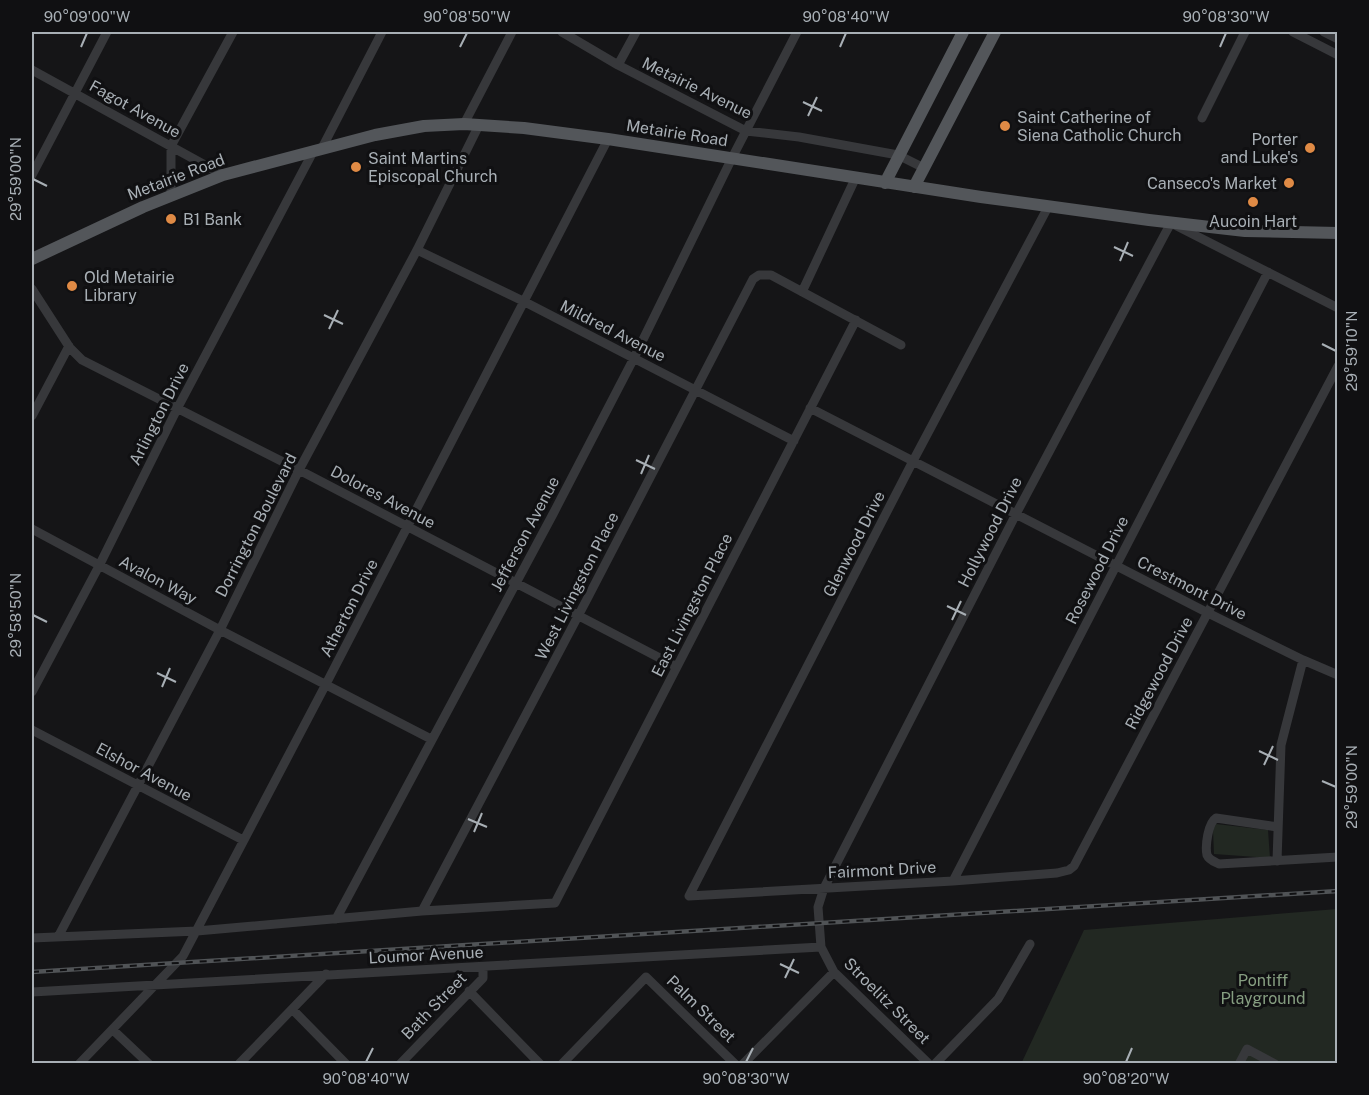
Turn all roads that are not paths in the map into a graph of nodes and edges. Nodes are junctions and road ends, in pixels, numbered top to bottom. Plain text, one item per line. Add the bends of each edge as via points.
1 (106, 32) edge
2 (233, 32) edge
3 (382, 32) edge
4 (512, 32) edge
5 (562, 32) edge
6 (636, 32) edge
7 (798, 32) edge
8 (963, 32) edge
9 (995, 32) edge
10 (1245, 32) edge
11 (1293, 32) edge
12 (1325, 32) edge
13 (1338, 39) edge
14 (1318, 45) junction
15 (1338, 55) edge
16 (618, 65) junction
17 (32, 70) edge
18 (75, 93) junction
19 (1202, 118) dead end
20 (464, 124) junction
21 (479, 125) junction
22 (746, 131) junction
23 (608, 139) junction
24 (171, 146) junction
25 (318, 149) junction
26 (898, 155) junction
27 (732, 158) junction
28 (924, 168) junction
29 (32, 175) edge
30 (223, 175) junction
31 (855, 178) junction
32 (885, 183) junction
33 (914, 187) junction
34 (171, 195) junction
35 (1048, 207) junction
36 (1171, 223) junction
37 (1338, 233) edge
38 (417, 250) junction
39 (32, 259) edge
40 (1268, 272) junction
41 (32, 289) edge
42 (802, 292) junction
43 (525, 302) junction
44 (1338, 308) edge
45 (856, 320) junction
46 (901, 345) dead end
47 (69, 346) junction
48 (634, 358) junction
49 (1338, 366) edge
50 (694, 390) junction
51 (810, 408) junction
52 (177, 409) junction
53 (32, 416) edge
54 (794, 441) junction
55 (913, 461) junction
56 (299, 470) junction
57 (1016, 514) junction
58 (407, 527) junction
59 (32, 529) edge
60 (99, 566) junction
61 (1116, 566) junction
62 (515, 584) junction
63 (1208, 613) junction
64 (578, 616) junction
65 (220, 630) junction
66 (1303, 660) junction
67 (677, 667) junction
68 (1338, 675) edge
69 (326, 684) junction
70 (32, 692) edge
71 (32, 730) edge
72 (431, 739) junction
73 (138, 786) junction
74 (1278, 827) junction
75 (243, 840) junction
76 (1338, 857) edge
77 (1277, 861) junction
78 (1074, 866) joint
79 (953, 881) junction
80 (824, 888) junction
81 (689, 896) joint
82 (422, 911) junction
83 (336, 919) junction
84 (820, 923) joint
85 (197, 931) junction
86 (58, 937) junction
87 (32, 938) edge
88 (1030, 944) dead end
89 (821, 947) junction
90 (648, 956) junction
91 (483, 967) junction
92 (834, 972) junction
93 (326, 974) junction
94 (646, 977) junction
95 (155, 985) junction
96 (32, 992) edge
97 (469, 992) junction
98 (293, 1010) junction
99 (113, 1029) junction
100 (924, 1062) edge
101 (79, 1064) edge
102 (149, 1064) edge
103 (239, 1064) edge
104 (346, 1064) edge
105 (400, 1064) edge
106 (540, 1064) edge
107 (562, 1064) edge
108 (735, 1064) edge
109 (743, 1064) edge
110 (935, 1064) edge
111 (1239, 1064) edge
112 (1275, 1064) edge

1 - 18 street
2 - 24 street
3 - 25 street, Arlington Drive
4 - 20 street
5 - 16 street, Metairie Avenue
6 - 16 street
7 - 22 street, Jefferson Avenue
8 - 26 main road
9 - 28 main road
10 - 19 street
11 - 14 street
12 - 13 street
12 - 14 street
14 - 15 street
16 - 22 street, Metairie Avenue
17 - 18 street, Fagot Avenue
18 - 24 street, Fagot Avenue
18 - 29 street
20 - 21 main road, Metairie Road
20 - 25 main road, Metairie Road via 424,126
21 - 23 main road, Metairie Road
21 - 38 street, Dorrington Boulevard
22 - 26 street, Metairie Avenue
22 - 27 street, Jefferson Avenue
23 - 27 main road, Metairie Road
23 - 43 street, Atherton Drive
24 - 30 street, Fagot Avenue
24 - 34 street
25 - 30 main road, Metairie Road
25 - 52 street, Arlington Drive
26 - 28 street, Metairie Avenue
26 - 32 main road
27 - 31 main road, Metairie Road
27 - 48 street, Jefferson Avenue
28 - 33 main road
30 - 34 main road, Metairie Road
31 - 32 main road, Metairie Road
31 - 42 street
32 - 33 main road, Metairie Road
33 - 35 main road, Metairie Road
34 - 39 main road, Metairie Road
35 - 36 main road, Metairie Road
35 - 55 street, Glenwood Drive
36 - 37 main road, Metairie Road via 1245,231
36 - 40 street
36 - 57 street, Hollywood Drive
38 - 43 street, Mildred Avenue
38 - 56 street, Dorrington Boulevard
40 - 44 street
40 - 61 street, Rosewood Drive
41 - 47 street, Dolores Avenue
42 - 45 street
42 - 50 street, West Livingston Place via 771,275 759,275 749,284
43 - 48 street, Mildred Avenue
43 - 58 street, Atherton Drive
45 - 46 street
45 - 51 street, East Livingston Place
47 - 52 street, Dolores Avenue via 82,360
47 - 53 street
48 - 50 street, Mildred Avenue
48 - 62 street, Jefferson Avenue
49 - 63 street, Ridgewood Drive
50 - 54 street, Mildred Avenue
50 - 64 street, West Livingston Place
51 - 54 street, East Livingston Place
51 - 55 street, Crestmont Drive
52 - 56 street, Dolores Avenue
52 - 60 street, Arlington Drive
54 - 67 street, East Livingston Place
55 - 57 street, Crestmont Drive
55 - 81 street, Glenwood Drive
56 - 58 street, Dolores Avenue
56 - 65 street, Dorrington Boulevard
57 - 61 street, Crestmont Drive
57 - 80 street, Hollywood Drive
58 - 62 street, Dolores Avenue
58 - 69 street, Atherton Drive
59 - 60 street, Avalon Way
60 - 65 street, Avalon Way
60 - 70 street, Arlington Drive
61 - 63 street, Crestmont Drive
61 - 79 street, Rosewood Drive
62 - 64 street, Dolores Avenue
62 - 72 street, Jefferson Avenue
63 - 66 street, Crestmont Drive
63 - 78 street, Ridgewood Drive
64 - 67 street, Dolores Avenue
64 - 82 street, West Livingston Place
65 - 69 street, Avalon Way
65 - 73 street, Dorrington Boulevard
66 - 68 street, Crestmont Drive
66 - 74 street via 1281,745
67 - 82 street, East Livingston Place via 555,903
69 - 72 street, Avalon Way
69 - 75 street, Atherton Drive
71 - 73 street, Elshor Avenue
72 - 83 street, Jefferson Avenue
73 - 75 street, Elshor Avenue
73 - 86 street, Dorrington Boulevard
74 - 77 street
74 - 77 street via 1216,818 1209,830 1208,855 1219,864
75 - 85 street, Atherton Drive
76 - 77 street
78 - 79 street, Fairmont Drive via 1057,873
79 - 80 street, Fairmont Drive
80 - 81 street, Fairmont Drive
80 - 84 street, Hollywood Drive via 818,907
82 - 83 street
83 - 85 street
84 - 89 street, Stroelitz Street
85 - 86 street
85 - 95 street, Atherton Drive via 179,962
86 - 87 street
88 - 110 street via 998,999
89 - 90 street, Loumor Avenue
89 - 92 street, Stroelitz Street
90 - 91 street, Loumor Avenue
90 - 94 street
91 - 93 street, Loumor Avenue
91 - 97 street, Bath Street via 483,978
92 - 100 street, Stroelitz Street
92 - 109 street
93 - 95 street, Loumor Avenue
93 - 98 street
94 - 107 street
94 - 108 street, Palm Street
95 - 96 street, Loumor Avenue
95 - 99 street, Atherton Drive
97 - 105 street, Bath Street
97 - 106 street
98 - 103 street
98 - 104 street
99 - 101 street, Atherton Drive
99 - 102 street
111 - 112 street via 1247,1049

